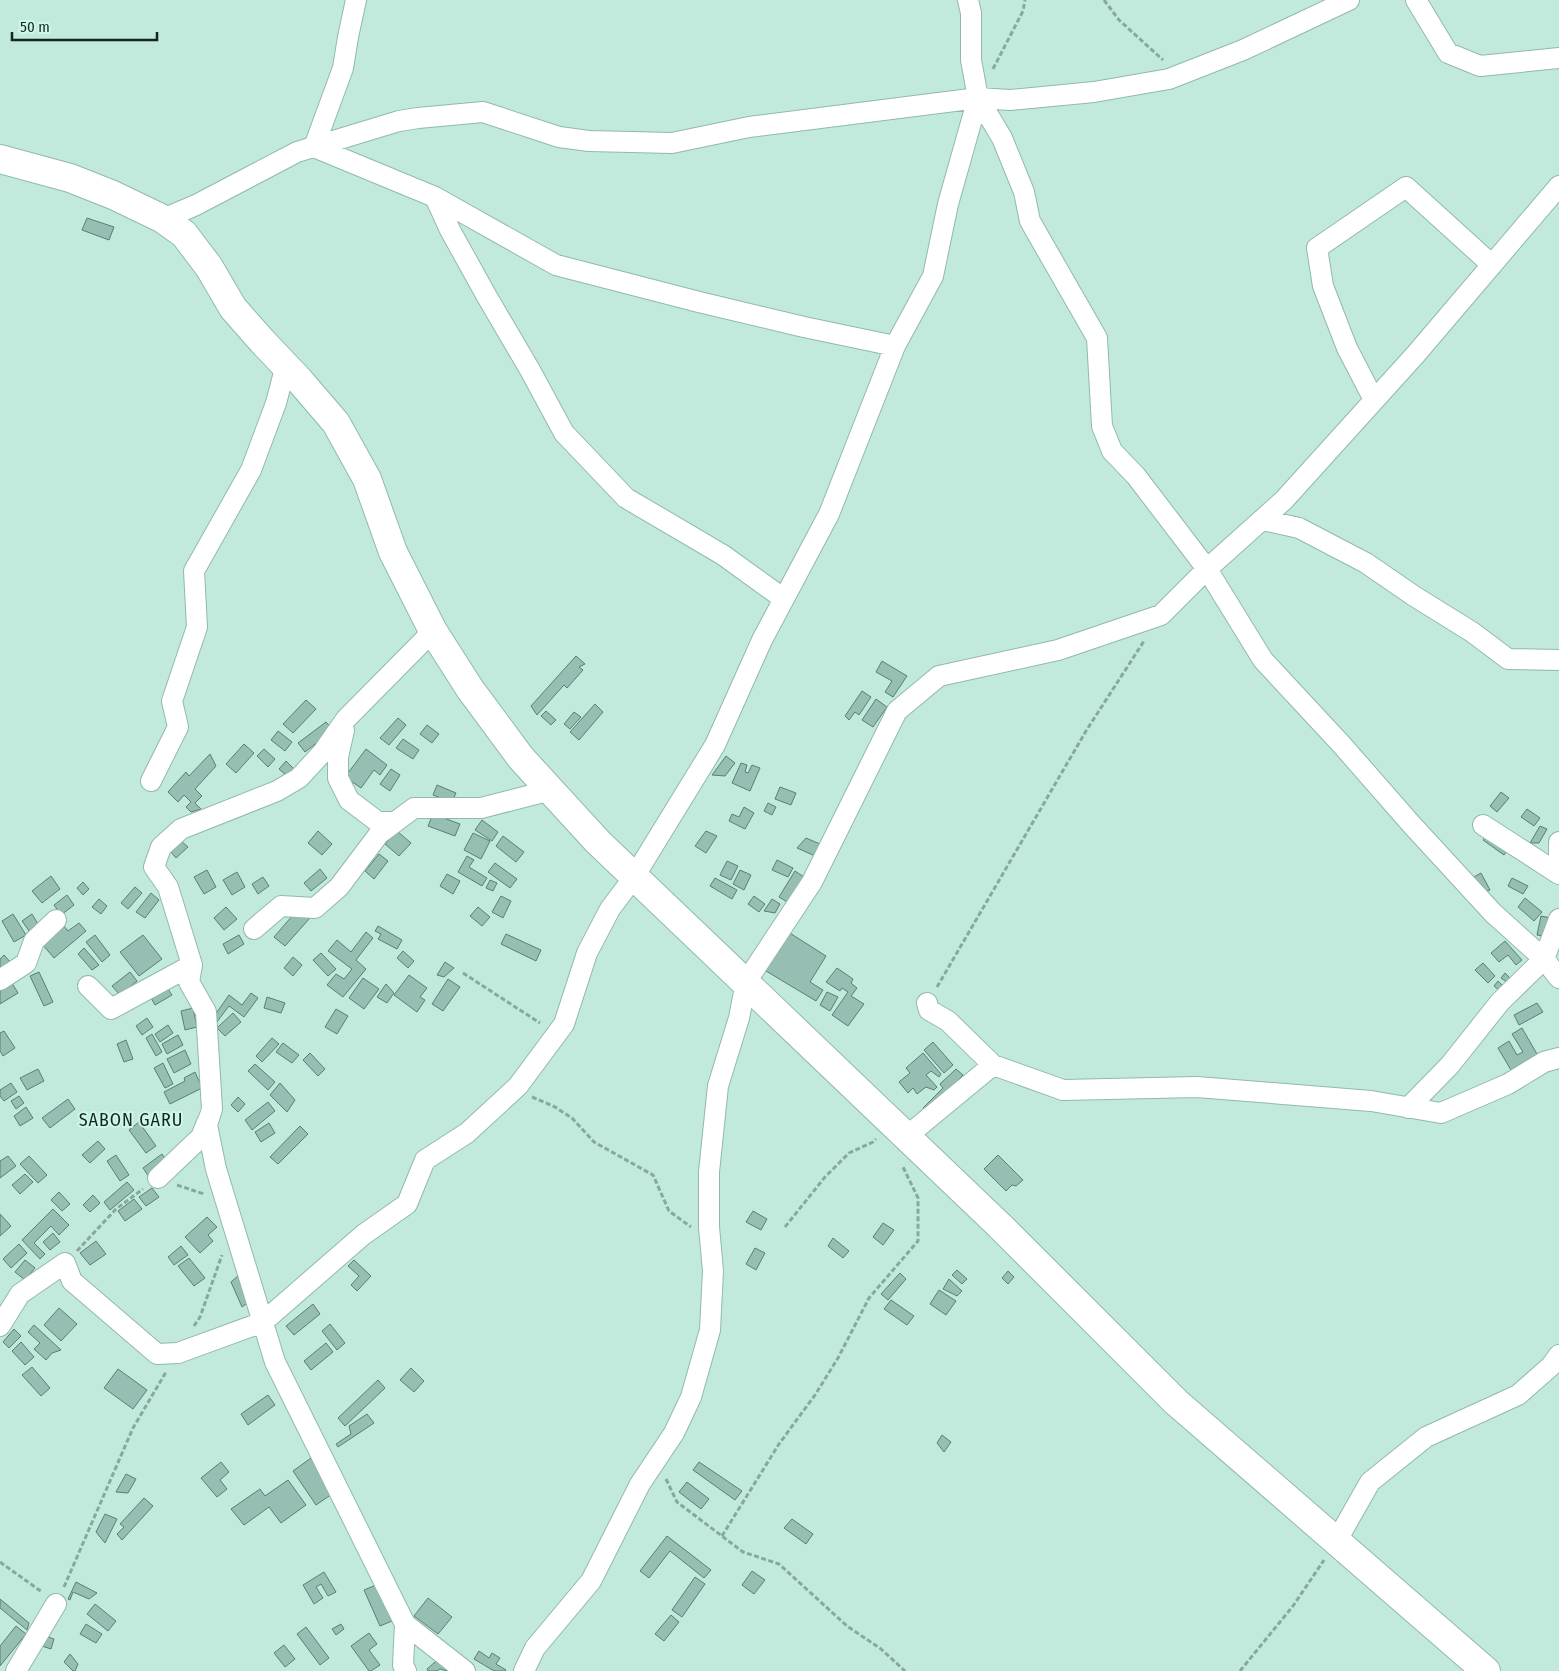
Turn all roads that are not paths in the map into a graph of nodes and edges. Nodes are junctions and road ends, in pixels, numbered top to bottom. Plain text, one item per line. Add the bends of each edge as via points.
1 (356, 0) edge
2 (968, 0) edge
3 (1349, 0) edge
4 (1416, 0) edge
5 (1559, 58) edge
6 (978, 98) junction
7 (314, 148) junction
8 (0, 159) edge
9 (1559, 186) edge
10 (436, 197) junction
11 (163, 219) junction
12 (1492, 265) junction
13 (896, 346) junction
14 (286, 365) junction
15 (1374, 400) junction
16 (1263, 520) junction
17 (1208, 569) junction
18 (784, 599) junction
19 (433, 631) junction
20 (1559, 660) edge
21 (346, 719) junction
22 (299, 778) junction
23 (338, 778) junction
24 (151, 781) dead end
25 (551, 790) junction
26 (394, 822) junction
27 (1483, 825) dead end
28 (1559, 842) edge
29 (1559, 872) edge
30 (634, 877) junction
31 (1559, 919) edge
32 (56, 920) dead end
33 (254, 929) dead end
34 (1544, 959) junction
35 (192, 965) junction
36 (1559, 978) edge
37 (0, 980) edge
38 (746, 982) junction
39 (88, 986) dead end
40 (927, 1003) road end
41 (1559, 1058) edge
42 (993, 1065) junction
43 (1408, 1108) junction
44 (212, 1109) junction
45 (899, 1139) junction
46 (158, 1178) road end
47 (263, 1322) junction
48 (0, 1326) edge
49 (1559, 1355) edge
50 (1336, 1542) junction
51 (56, 1604) road end
52 (405, 1624) junction
53 (16, 1671) edge
54 (406, 1671) edge
55 (466, 1671) edge
56 (524, 1671) edge
57 (1486, 1671) edge

1 - 7 street via 343,68
2 - 6 street via 971,60
3 - 6 street via 1243,50 1170,79 1094,92 1010,100
4 - 5 street via 1448,53 1480,66
6 - 7 street via 749,127 672,143 559,137 482,112 399,121
6 - 13 street via 948,204 933,276
6 - 17 street via 1002,138 1024,192 1030,221 1096,338 1102,426 1112,451 1136,476
7 - 10 street
7 - 11 street via 297,152
8 - 11 street via 70,178
9 - 12 street
10 - 13 street via 556,265 699,302
10 - 18 street via 459,246 564,433 626,498 723,555
11 - 14 street via 184,234 209,267 233,308
12 - 15 street
12 - 15 street via 1406,187 1317,248 1323,286 1347,348
13 - 18 street via 829,514
14 - 19 street via 336,424 367,479 393,552
14 - 24 street via 251,470 194,571 197,627 172,702 178,727
15 - 16 street
16 - 17 street
16 - 20 street via 1299,528 1366,563 1508,659
17 - 34 street via 1263,660 1492,914
17 - 38 street via 1161,615 1058,650 939,676 897,711 812,882
18 - 30 street via 715,745
19 - 21 street
19 - 25 street via 470,689 521,758
21 - 22 street via 324,752
21 - 23 street via 338,758
22 - 23 street
22 - 35 street via 277,791 180,829 161,846 154,867 168,887
23 - 26 street via 349,800 378,822
25 - 26 street via 481,808 414,808
25 - 30 street
26 - 33 street via 379,834 339,887 315,908 281,906
27 - 29 street
28 - 29 street
30 - 38 street
30 - 47 street via 610,909 587,953 564,1024 518,1086 467,1133 425,1160 408,1204 363,1235
31 - 34 street
32 - 37 street via 34,940 26,963
34 - 36 street
34 - 43 street via 1500,1002 1450,1065
35 - 39 street via 111,1009
35 - 44 street via 189,982 206,1012
38 - 45 street
38 - 56 street via 739,1018 718,1086 709,1172 713,1271 710,1330 691,1397 674,1433 640,1484 591,1580 536,1648
40 - 42 street via 929,1010 948,1021
41 - 43 street via 1544,1062 1508,1084 1441,1113
42 - 43 street via 1063,1090 1197,1087 1371,1101
42 - 45 street
44 - 46 street via 201,1137
44 - 47 street via 206,1125 216,1169
45 - 50 street via 1000,1226 1176,1402
47 - 48 street via 178,1353 157,1354 72,1282 65,1263 20,1294
47 - 52 street via 275,1362
49 - 50 street via 1518,1394 1426,1437 1370,1482
50 - 57 street
51 - 53 street
52 - 54 street via 403,1665
52 - 55 street

